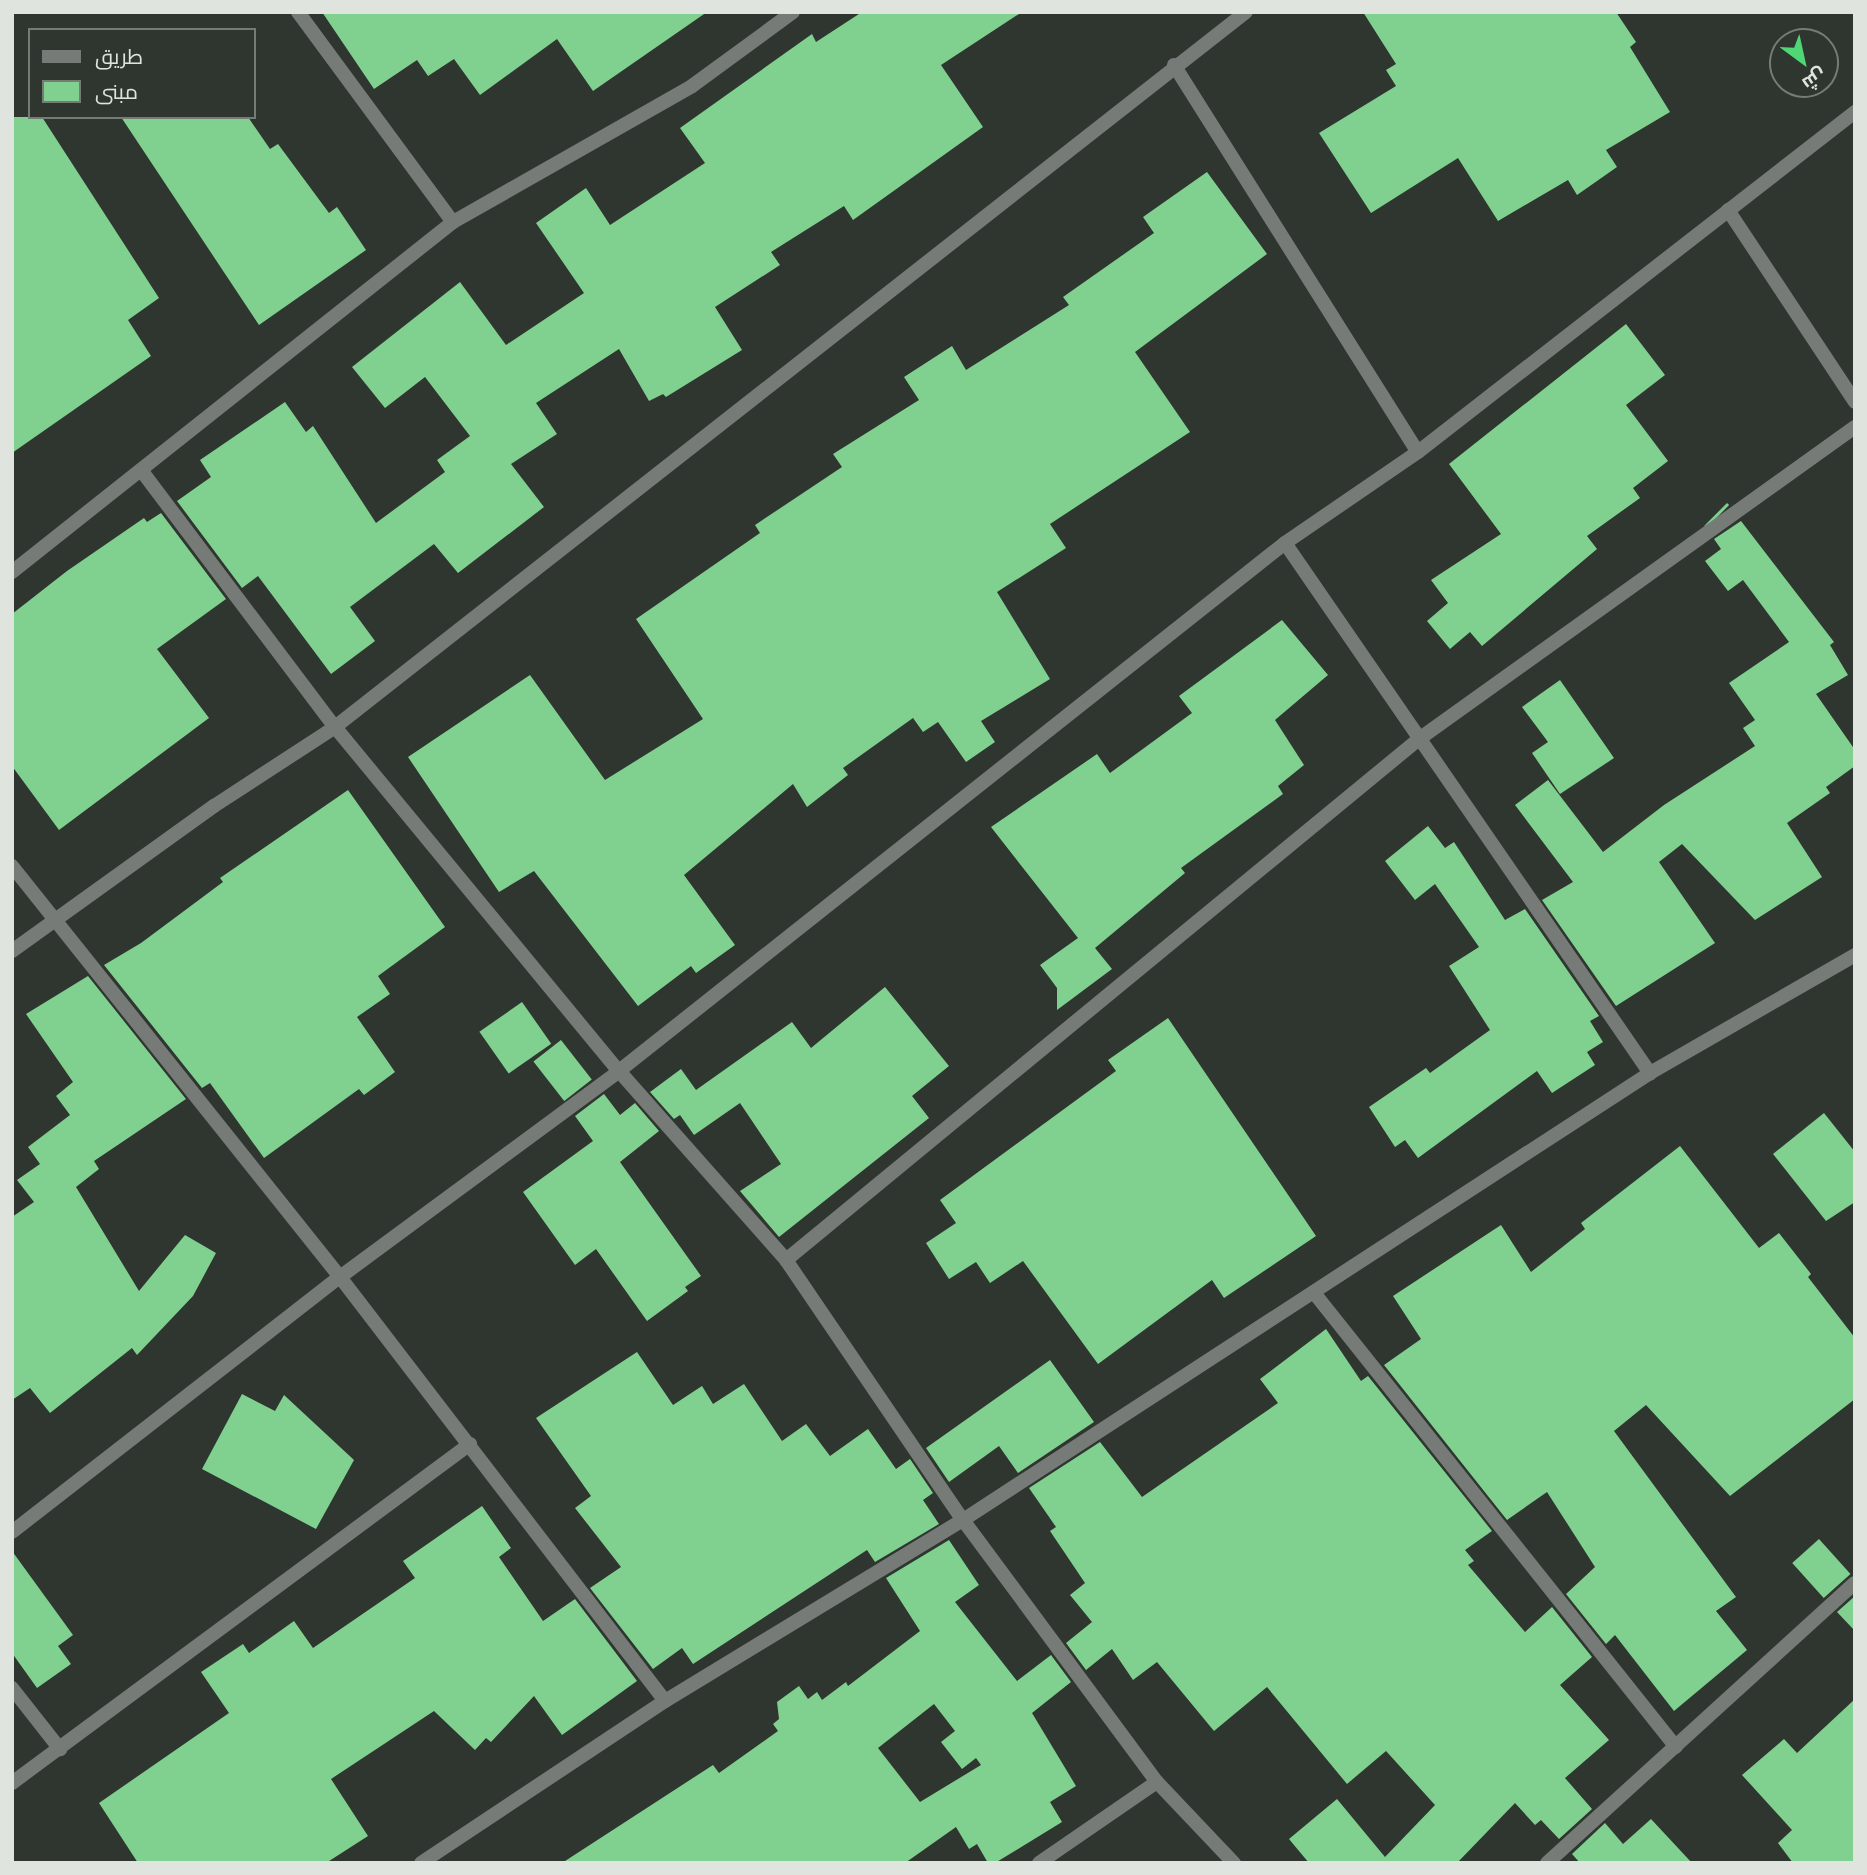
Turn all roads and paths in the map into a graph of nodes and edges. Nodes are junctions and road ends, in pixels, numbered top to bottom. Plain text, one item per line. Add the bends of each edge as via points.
1 (298, 12) edge
2 (793, 12) edge
3 (1246, 12) edge
4 (1174, 65) junction
5 (1855, 112) edge
6 (1728, 210) junction
7 (453, 222) junction
8 (1855, 402) edge
9 (1855, 427) edge
10 (1418, 452) junction
11 (141, 470) junction
12 (1285, 543) junction
13 (12, 572) edge
14 (335, 727) junction
15 (1419, 739) junction
16 (12, 866) edge
17 (53, 922) junction
18 (12, 951) edge
19 (1855, 955) edge
20 (619, 1071) junction
21 (1650, 1073) junction
22 (786, 1260) junction
23 (340, 1277) junction
24 (1315, 1294) junction
25 (470, 1444) junction
26 (963, 1520) junction
27 (12, 1532) edge
28 (1855, 1583) edge
29 (12, 1688) edge
30 (665, 1700) junction
31 (1676, 1746) junction
32 (60, 1749) junction
33 (1157, 1782) junction
34 (12, 1783) edge
35 (421, 1863) edge
36 (1040, 1863) edge
37 (1234, 1863) edge
38 (1547, 1863) edge

1 - 7 street
2 - 7 street via 692,86
3 - 4 street
4 - 10 street
4 - 14 street
5 - 6 street
6 - 8 street
6 - 10 street
7 - 11 street
9 - 15 street
10 - 12 street
11 - 13 street
11 - 14 street
12 - 15 street
12 - 20 street
14 - 17 street via 214,806
14 - 20 street
15 - 21 street
15 - 22 street
16 - 17 street
17 - 18 street
17 - 23 street
19 - 21 street
20 - 22 street
20 - 23 street
21 - 24 street
22 - 26 street
23 - 25 street
23 - 27 street
24 - 26 street
24 - 31 street
25 - 30 street
25 - 32 street
26 - 30 street
26 - 33 street
28 - 31 street
29 - 32 street
30 - 35 street
31 - 38 street
32 - 34 street
33 - 36 street
33 - 37 street

